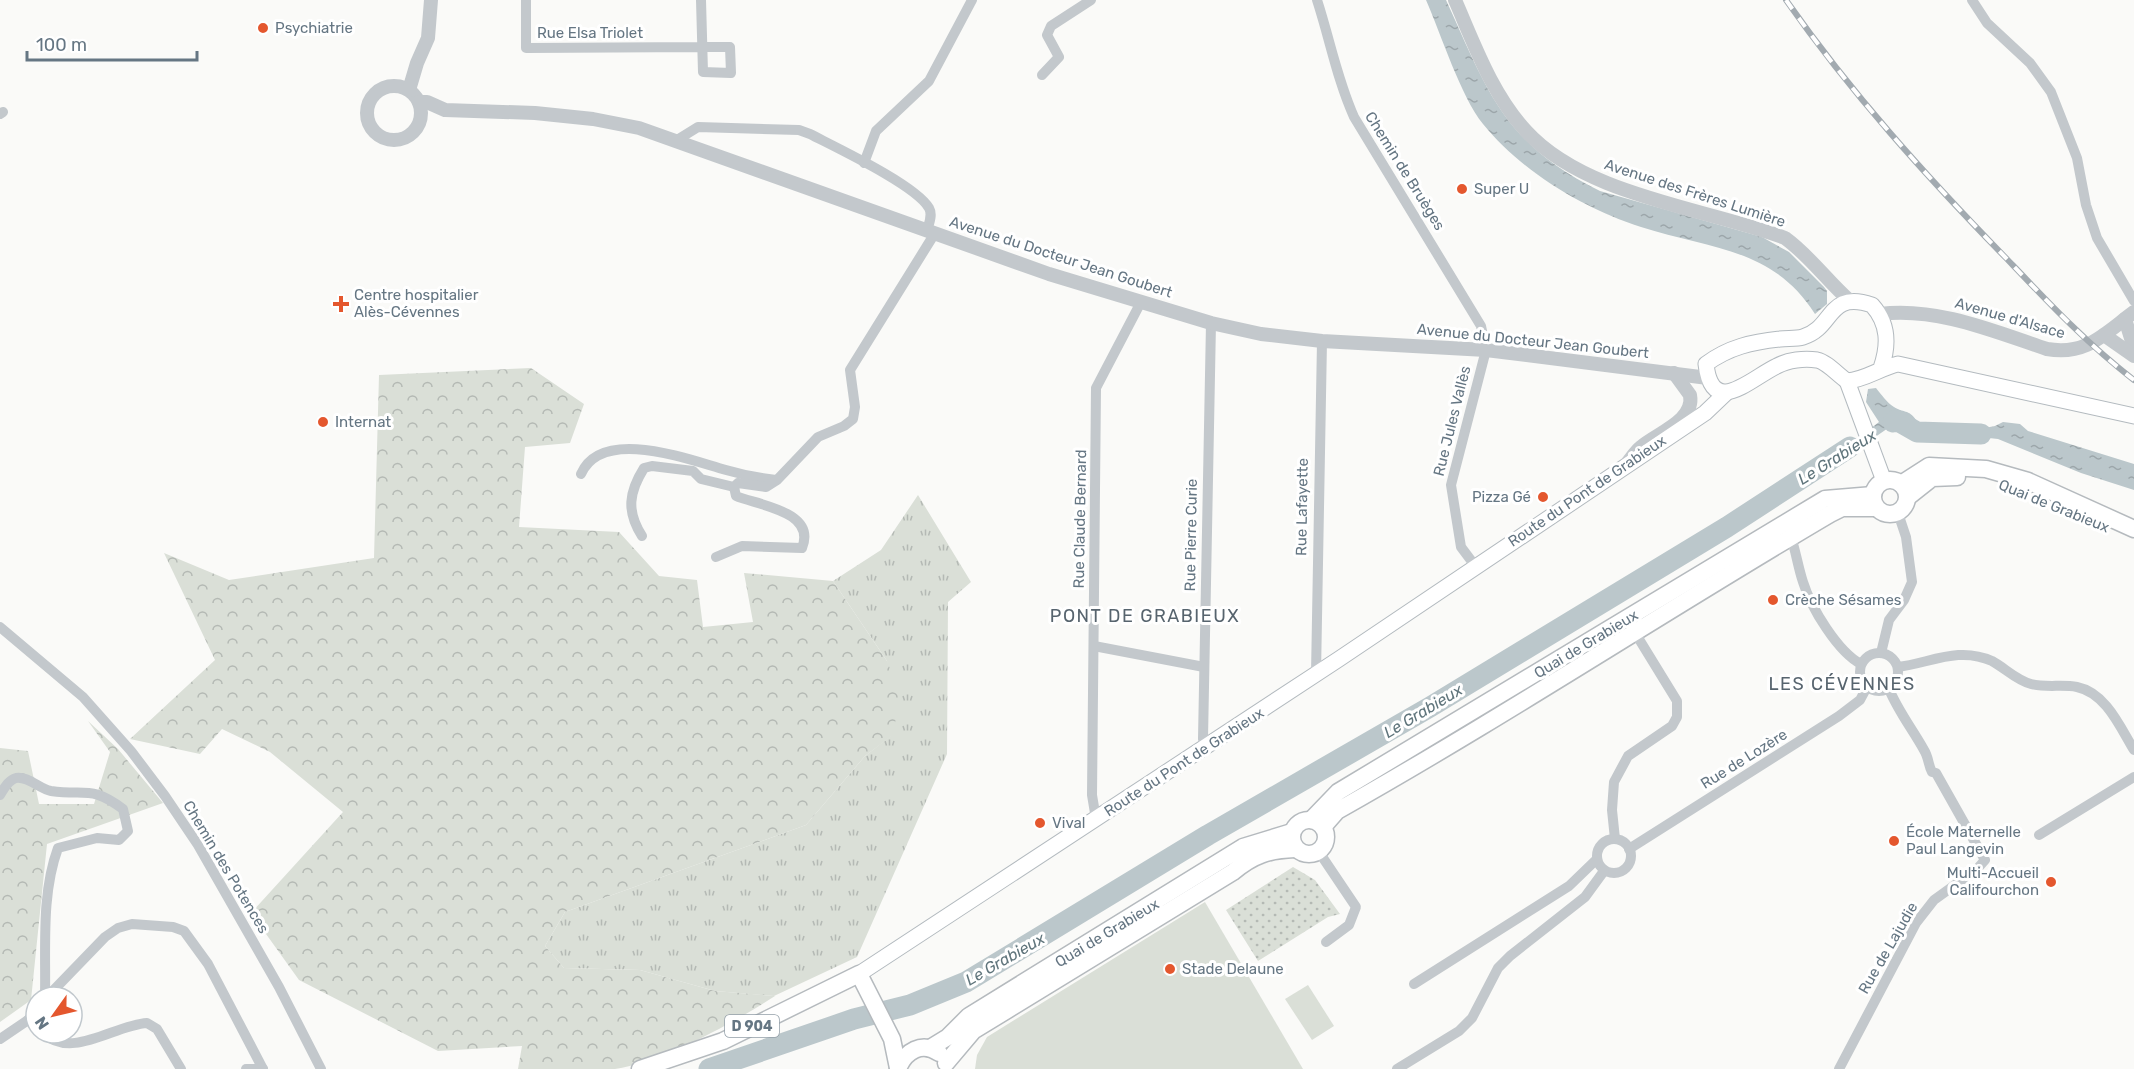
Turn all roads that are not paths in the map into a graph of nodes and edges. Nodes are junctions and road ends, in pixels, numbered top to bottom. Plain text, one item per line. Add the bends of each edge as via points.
1 (431, 0) edge
2 (526, 0) edge
3 (701, 0) edge
4 (972, 0) edge
5 (1091, 0) edge
6 (1317, 0) edge
7 (1455, 0) edge
8 (1972, 0) edge
9 (417, 63) junction
10 (1042, 75) dead end
11 (394, 85) junction
12 (409, 90) junction
13 (419, 102) junction
14 (445, 110) junction
15 (419, 123) junction
16 (677, 140) junction
17 (864, 163) junction
18 (931, 232) junction
19 (2134, 301) edge
20 (1141, 302) junction
21 (1844, 303) junction
22 (2130, 315) edge
23 (1883, 321) junction
24 (1211, 323) junction
25 (2104, 335) junction
26 (1322, 341) junction
27 (2134, 348) edge
28 (1486, 350) junction
29 (1886, 353) junction
30 (2134, 356) edge
31 (1898, 364) junction
32 (1881, 368) junction
33 (1677, 373) junction
34 (1714, 381) junction
35 (1853, 381) junction
36 (2134, 416) edge
37 (1625, 465) junction
38 (581, 474) dead end
39 (1882, 478) junction
40 (777, 480) junction
41 (734, 487) junction
42 (1905, 490) junction
43 (1874, 502) junction
44 (1898, 513) junction
45 (2134, 529) edge
46 (642, 536) dead end
47 (1791, 537) junction
48 (2134, 538) edge
49 (716, 557) dead end
50 (1476, 567) junction
51 (0, 627) edge
52 (1634, 631) junction
53 (1094, 646) junction
54 (1881, 653) junction
55 (1861, 664) junction
56 (1204, 667) junction
57 (1898, 667) junction
58 (1316, 674) junction
59 (1867, 687) junction
60 (1889, 689) junction
61 (1206, 747) junction
62 (2134, 750) edge
63 (2134, 777) edge
64 (0, 795) edge
65 (1096, 819) junction
66 (1317, 824) junction
67 (1292, 832) junction
68 (2039, 835) dead end
69 (1615, 839) junction
70 (1295, 849) junction
71 (1629, 849) junction
72 (1319, 852) junction
73 (1597, 859) junction
74 (1605, 871) junction
75 (1326, 942) dead end
76 (859, 974) junction
77 (1414, 984) dead end
78 (46, 985) edge
79 (58, 985) edge
80 (24, 1028) edge
81 (0, 1039) edge
82 (892, 1039) junction
83 (84, 1040) edge
84 (930, 1048) junction
85 (913, 1050) junction
86 (946, 1066) edge
87 (181, 1069) edge
88 (246, 1069) edge
89 (263, 1069) edge
90 (321, 1069) edge
91 (640, 1069) edge
92 (898, 1069) edge
93 (1397, 1069) edge
94 (1839, 1069) edge

1 - 9 street via 428,38
2 - 3 street, Rue Elsa Triolet via 526,48 702,47
4 - 17 street via 929,81 876,131
5 - 10 street via 1051,26 1047,35 1059,57
6 - 28 street, Chemin de Bruèges via 1333,49 1338,80 1354,117 1481,327
7 - 21 street, Avenue des Frères Lumière via 1491,82 1528,133 1543,146 1597,179 1785,238 1807,254
8 - 19 street via 2051,92 2077,158 2097,238
9 - 11 street
9 - 12 street
11 - 12 street
11 - 15 street via 371,97 367,114 373,130 395,140 410,135
12 - 13 street
13 - 14 street, Avenue du Docteur Jean Goubert
13 - 15 street
14 - 15 street, Avenue du Docteur Jean Goubert
14 - 16 street, Avenue du Docteur Jean Goubert via 593,119
16 - 17 street via 698,127 799,130
16 - 18 street, Avenue du Docteur Jean Goubert
17 - 18 street via 909,190 928,207
18 - 20 street, Avenue du Docteur Jean Goubert
18 - 40 street via 850,369 853,418 818,437
20 - 24 street, Avenue du Docteur Jean Goubert
20 - 53 street, Rue Claude Bernard via 1095,388
21 - 23 main road via 1872,305
21 - 34 main road via 1802,338 1748,343 1722,352
22 - 25 street, Avenue d'Alsace
22 - 27 street
23 - 25 street, Avenue d'Alsace via 1902,312 1916,311 2064,352 2078,351
23 - 29 main road
24 - 26 street, Avenue du Docteur Jean Goubert via 1260,334
24 - 56 street, Rue Pierre Curie
25 - 30 street
26 - 28 street, Avenue du Docteur Jean Goubert
26 - 58 street, Rue Lafayette
28 - 33 street, Avenue du Docteur Jean Goubert
28 - 50 street, Rue Jules Vallès via 1451,485 1461,547
29 - 31 main road
29 - 32 main road
31 - 32 main road
31 - 36 main road
32 - 35 main road
33 - 34 street, Avenue du Docteur Jean Goubert
33 - 37 street via 1690,395 1689,409 1640,447
34 - 35 main road via 1737,391 1779,365 1800,359 1820,360
34 - 37 main road, Route du Pont de Grabieux / D 904 via 1705,413
35 - 39 main road
37 - 50 main road, Route du Pont de Grabieux / D 904
38 - 40 street via 586,463 596,456 647,449
39 - 42 main road via 1896,481
39 - 43 main road
40 - 41 street via 766,486 738,483
41 - 46 street via 701,478 693,471 644,468 634,485 631,514
41 - 49 street via 736,496 782,510 802,527 806,540 802,548 742,546
42 - 44 main road via 1907,504
42 - 45 main road, Quai de Grabieux via 1929,466 1986,469 2028,481
42 - 48 main road, Quai de Grabieux via 1943,476 1989,480
43 - 44 main road via 1888,515
43 - 47 main road, Quai de Grabieux via 1842,508
43 - 66 main road, Quai de Grabieux via 1826,499 1338,792
44 - 54 street via 1906,537 1912,582 1889,620
47 - 52 main road, Quai de Grabieux
47 - 55 street via 1813,605 1850,659
50 - 58 main road, Route du Pont de Grabieux / D 904
51 - 90 street, Chemin des Potences via 83,697 165,796 262,957
52 - 66 main road, Quai de Grabieux via 1583,667
52 - 69 street via 1677,701 1677,717 1666,730 1628,756 1614,782
53 - 56 street
53 - 65 street, Rue Claude Bernard via 1092,795
54 - 55 street via 1869,655
54 - 57 street via 1892,657
55 - 59 street via 1860,676
56 - 61 street, Rue Pierre Curie
57 - 60 street via 1897,680
57 - 62 street via 1943,655 1971,654 1992,661 2030,684 2076,686 2089,691 2109,710
58 - 61 main road, Route du Pont de Grabieux / D 904
59 - 60 street via 1877,691
59 - 71 street, Rue de Lozère via 1860,700 1839,716
60 - 94 street, Rue de Lajudie via 1924,750 1928,766 1936,772 1985,860 1934,900 1916,923
61 - 65 main road, Route du Pont de Grabieux / D 904
63 - 68 street
64 - 78 street via 17,778 50,791 90,791 123,809 128,831 119,840 97,838 58,848 49,890
65 - 76 main road, Route du Pont de Grabieux / D 904
66 - 67 main road, Quai de Grabieux via 1299,823
66 - 72 main road via 1326,842
67 - 70 main road
67 - 84 main road, Quai de Grabieux via 1243,847 969,1016
69 - 71 street
69 - 73 street via 1600,846
70 - 72 main road, Quai de Grabieux via 1309,855
70 - 86 main road, Quai de Grabieux via 1269,851 1251,858 973,1031
71 - 74 street via 1631,860 1625,870
72 - 75 street via 1356,907 1349,925
73 - 74 street
73 - 77 street via 1569,886
74 - 93 street via 1585,897 1504,962 1472,1018 1459,1031
76 - 82 main road
76 - 91 main road, Route du Pont de Grabieux / D 904 via 723,1041
79 - 89 street via 118,928 132,924 184,931 208,964
80 - 81 street
82 - 85 main road
82 - 92 main road
83 - 87 street via 147,1023 157,1029
84 - 85 main road
84 - 86 main road via 941,1054
85 - 92 main road via 902,1058
88 - 89 street

